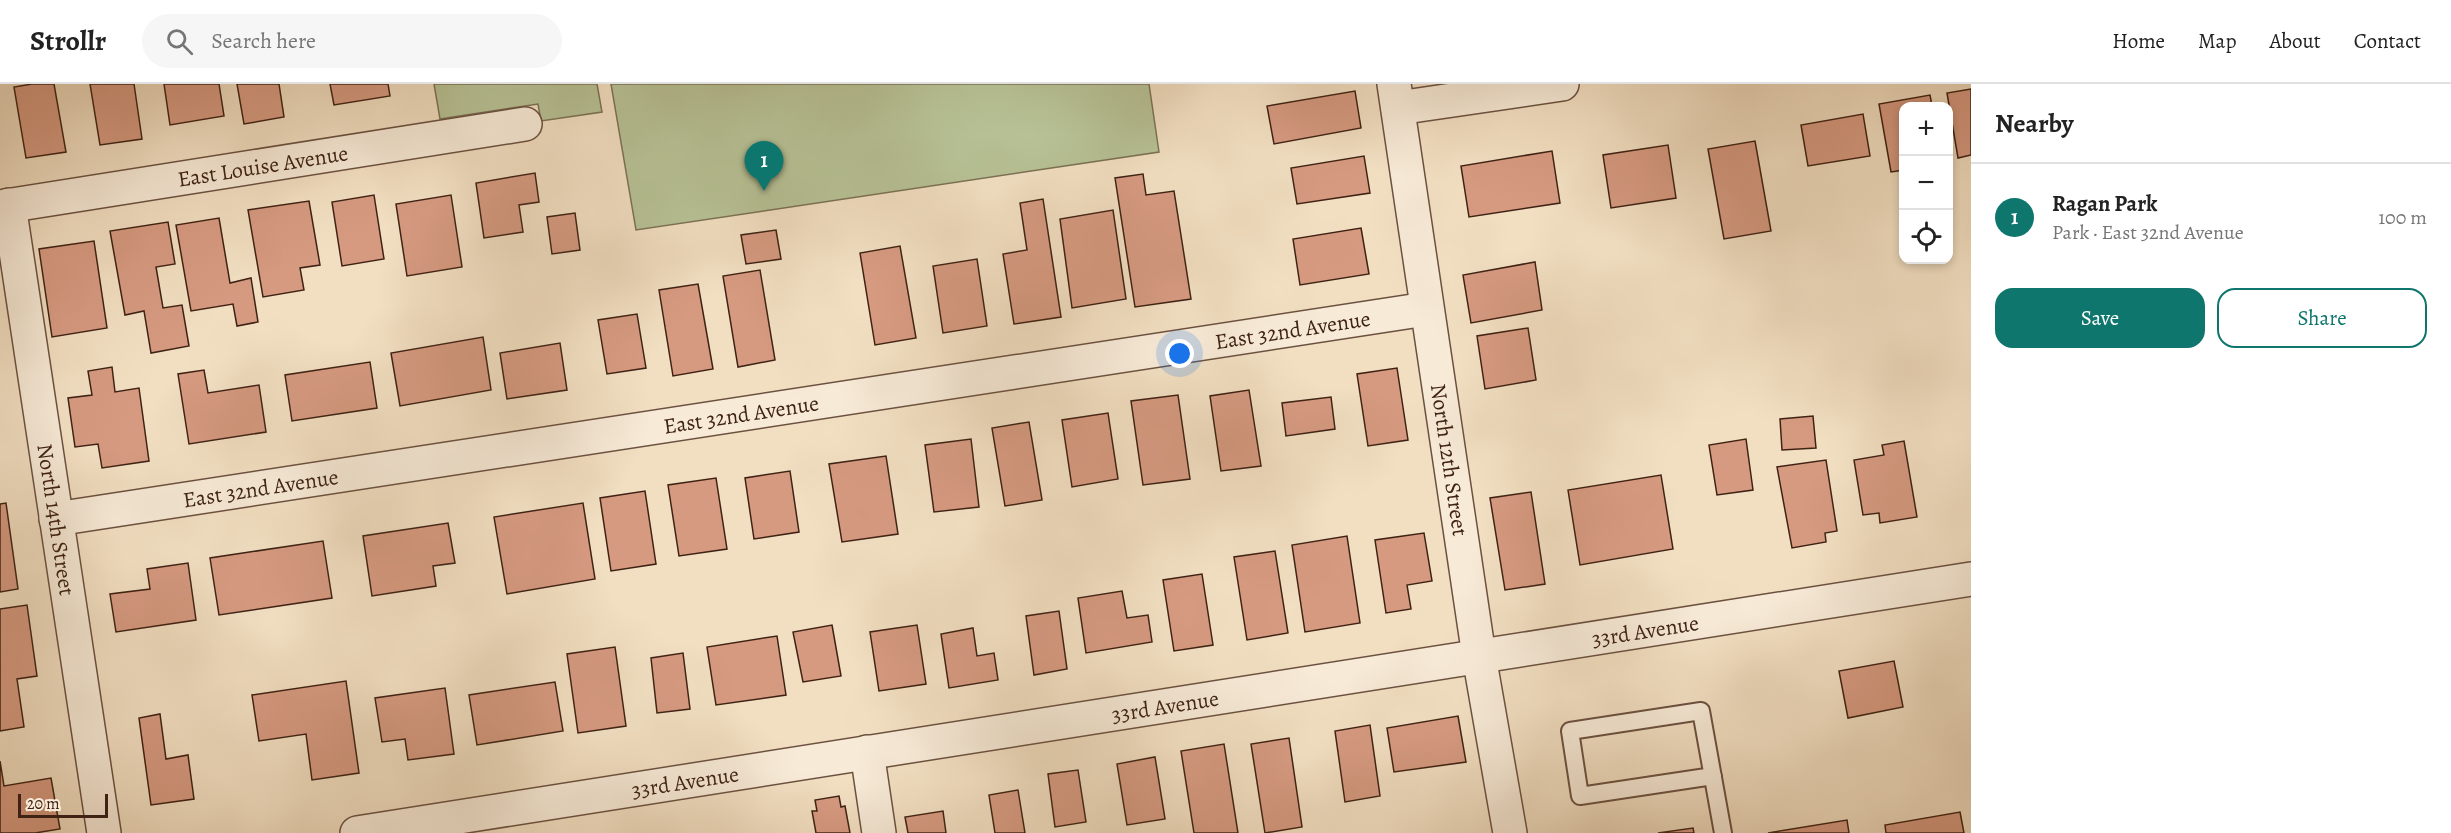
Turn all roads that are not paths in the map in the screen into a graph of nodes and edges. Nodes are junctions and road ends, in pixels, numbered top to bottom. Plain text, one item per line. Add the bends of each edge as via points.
1 (1562, 84) edge
2 (1396, 96) edge
3 (525, 124) dead end
4 (5, 206) edge
5 (1426, 309) junction
6 (56, 519) junction
7 (1971, 579) edge
8 (1479, 656) junction
9 (867, 752) junction
10 (1713, 776) junction
11 (104, 833) edge
12 (357, 833) edge
13 (879, 833) edge
14 (1510, 833) edge
15 (1723, 833) edge

1 - 2 street
2 - 5 street, North 12th Street
3 - 4 street, East Louise Avenue
4 - 6 street, North 14th Street
5 - 6 street, East 32nd Avenue
5 - 8 street, North 12th Street
6 - 11 street, North 14th Street
7 - 8 street, 33rd Avenue
8 - 9 street, 33rd Avenue
8 - 14 street, North 12th Street
9 - 12 street, 33rd Avenue
9 - 13 street
10 - 10 lane via 1701,711 1570,731 1581,796
10 - 15 lane

